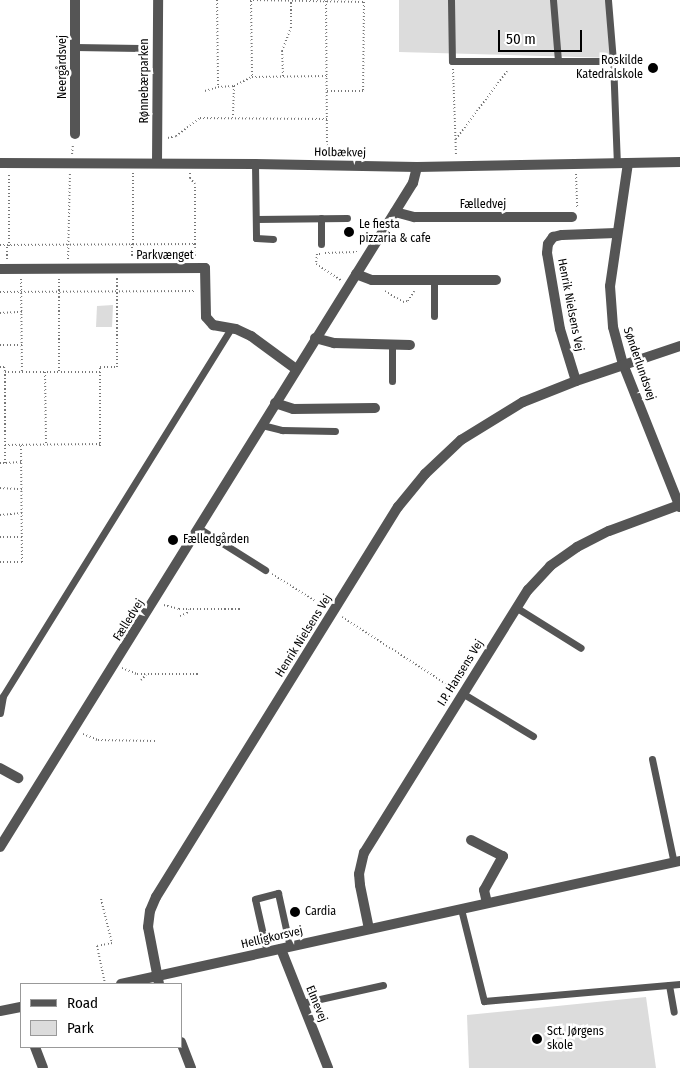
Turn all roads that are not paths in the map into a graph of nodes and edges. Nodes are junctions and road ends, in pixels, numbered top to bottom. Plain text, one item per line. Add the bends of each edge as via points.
1 (75, 0) edge
2 (158, 0) edge
3 (451, 0) edge
4 (553, 0) edge
5 (608, 0) edge
6 (75, 47) junction
7 (140, 48) dead end
8 (613, 61) junction
9 (558, 62) junction
10 (75, 134) road end
11 (622, 162) junction
12 (680, 162) edge
13 (5, 163) edge
14 (157, 163) junction
15 (255, 164) junction
16 (417, 167) junction
17 (395, 212) junction
18 (572, 217) road end
19 (321, 218) junction
20 (347, 218) dead end
21 (256, 219) junction
22 (616, 233) junction
23 (273, 239) dead end
24 (321, 244) dead end
25 (0, 269) edge
26 (356, 274) junction
27 (434, 280) junction
28 (496, 280) dead end
29 (434, 316) dead end
30 (231, 328) junction
31 (316, 338) junction
32 (392, 345) junction
33 (410, 345) dead end
34 (680, 346) edge
35 (623, 364) junction
36 (296, 369) junction
37 (392, 381) dead end
38 (576, 381) junction
39 (275, 404) junction
40 (375, 408) dead end
41 (262, 425) junction
42 (335, 431) dead end
43 (679, 506) edge
44 (200, 529) junction
45 (265, 570) road end
46 (517, 608) junction
47 (581, 648) dead end
48 (462, 694) junction
49 (0, 713) edge
50 (534, 736) dead end
51 (652, 759) dead end
52 (0, 768) edge
53 (18, 778) dead end
54 (471, 840) dead end
55 (0, 848) edge
56 (677, 862) edge
57 (487, 903) junction
58 (461, 909) junction
59 (368, 929) junction
60 (285, 948) junction
61 (267, 952) junction
62 (158, 980) edge
63 (130, 983) edge
64 (680, 984) edge
65 (382, 985) dead end
66 (669, 985) junction
67 (302, 1003) junction
68 (20, 1009) edge
69 (0, 1011) edge
70 (674, 1012) dead end
71 (182, 1045) edge
72 (34, 1048) edge
73 (43, 1068) edge
74 (191, 1068) edge
75 (328, 1068) edge

1 - 6 street, Neergårdsvej
2 - 14 street, Rønnebærparken
3 - 9 lane via 452,60
4 - 9 lane
5 - 8 lane
6 - 7 lane
6 - 10 street, Neergårdsvej
8 - 9 lane
8 - 11 lane
11 - 12 street, Holbækvej
11 - 16 street, Holbækvej
11 - 22 street, Sønderlundsvej
13 - 14 street, Holbækvej
14 - 15 street, Holbækvej
15 - 16 street, Holbækvej
15 - 21 lane
16 - 17 street, Fælledvej via 414,181
17 - 18 street, Fælledvej via 414,217
17 - 26 street, Fælledvej
19 - 20 lane
19 - 21 lane
19 - 24 lane
21 - 23 lane via 256,238
22 - 35 street, Sønderlundsvej via 610,286 611,311
22 - 38 street, Henrik Nielsens Vej via 562,235 553,237 548,244 560,329
25 - 30 street, Parkvænget via 205,268 206,317 212,324
26 - 27 street via 372,280
26 - 31 street, Fælledvej
27 - 28 street
27 - 29 lane
30 - 36 street, Parkvænget via 251,336
30 - 49 lane via 3,696
31 - 32 street via 334,343
31 - 36 street, Fælledvej
32 - 33 street
32 - 37 lane
34 - 35 street, Henrik Nielsens Vej
35 - 38 street, Henrik Nielsens Vej
35 - 43 street, Sønderlundsvej
36 - 39 street, Fælledvej
38 - 62 street, Henrik Nielsens Vej via 516,407 461,440 432,467 398,507 156,897 148,927
39 - 40 street via 293,410
39 - 41 street, Fælledvej
41 - 42 lane via 282,430
41 - 44 street, Fælledvej
43 - 46 street, I.P. Hansens Vej via 609,531 577,547 550,566
44 - 45 lane
44 - 55 street, Fælledvej
46 - 47 lane
46 - 48 street, I.P. Hansens Vej
48 - 50 lane
48 - 59 street, I.P. Hansens Vej via 364,853 359,874
51 - 56 lane, Helligkorsvej
52 - 53 street
54 - 57 street via 503,856 484,890
56 - 57 street, Helligkorsvej
57 - 58 street, Helligkorsvej
58 - 59 street, Helligkorsvej
58 - 66 lane via 484,1001
59 - 60 street, Helligkorsvej
60 - 61 street, Helligkorsvej
60 - 61 lane via 278,894 255,899
60 - 67 street, Elmevej
61 - 62 street, Helligkorsvej
62 - 63 street, Helligkorsvej
64 - 66 lane
65 - 67 lane
66 - 70 lane
67 - 75 street, Elmevej
68 - 69 street
71 - 74 street
72 - 73 street

